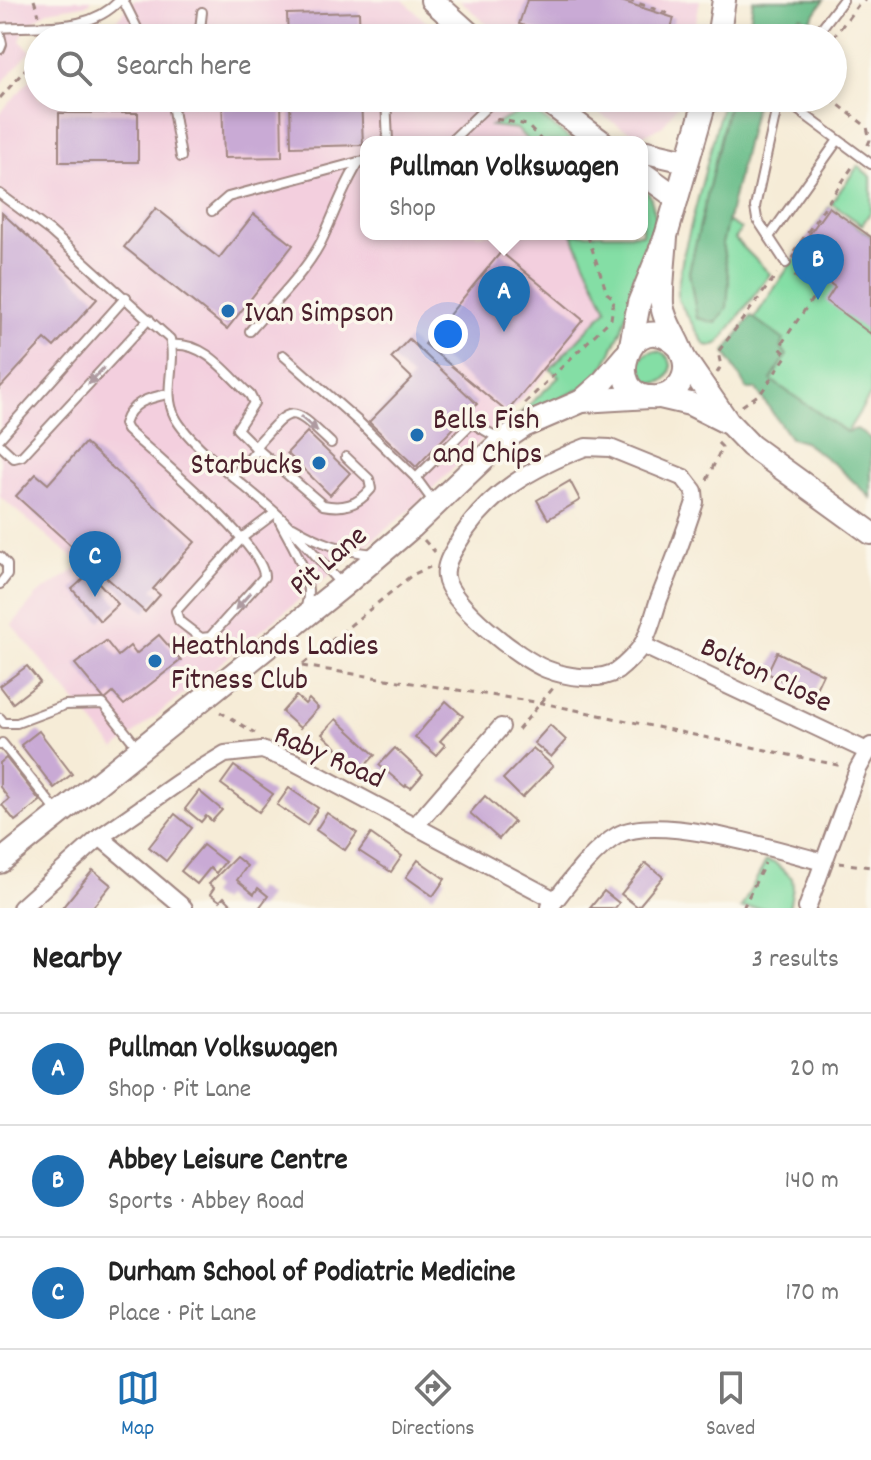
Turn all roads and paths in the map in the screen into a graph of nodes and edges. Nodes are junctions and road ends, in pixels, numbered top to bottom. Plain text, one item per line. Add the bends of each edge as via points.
1 (121, 0) edge
2 (432, 0) edge
3 (628, 0) edge
4 (724, 0) edge
5 (843, 0) edge
6 (865, 0) edge
7 (202, 12) dead end
8 (673, 15) dead end
9 (81, 24) edge
10 (134, 24) edge
11 (201, 24) edge
12 (459, 24) edge
13 (720, 24) edge
14 (825, 24) edge
15 (844, 24) edge
16 (24, 27) edge
17 (0, 28) edge
18 (0, 35) edge
19 (0, 49) edge
20 (24, 71) edge
21 (0, 98) edge
22 (173, 112) edge
23 (387, 112) edge
24 (481, 112) edge
25 (564, 112) edge
26 (702, 112) edge
27 (777, 112) edge
28 (799, 112) edge
29 (496, 119) dead end
30 (577, 121) junction
31 (388, 136) edge
32 (456, 136) edge
33 (537, 136) edge
34 (595, 136) edge
35 (608, 136) edge
36 (838, 140) junction
37 (648, 152) edge
38 (181, 157) dead end
39 (686, 161) junction
40 (360, 162) edge
41 (360, 164) edge
42 (871, 164) edge
43 (648, 177) edge
44 (0, 194) edge
45 (677, 198) junction
46 (212, 211) dead end
47 (666, 236) junction
48 (769, 237) junction
49 (589, 240) edge
50 (784, 265) joint
51 (126, 297) junction
52 (149, 319) junction
53 (250, 331) dead end
54 (172, 345) junction
55 (628, 350) junction
56 (682, 353) junction
57 (283, 355) dead end
58 (168, 394) junction
59 (655, 397) junction
60 (582, 401) junction
61 (517, 411) dead end
62 (727, 423) junction
63 (0, 438) edge
64 (502, 441) junction
65 (331, 443) dead end
66 (0, 445) edge
67 (256, 448) junction
68 (346, 457) dead end
69 (234, 476) junction
70 (416, 478) junction
71 (695, 502) junction
72 (435, 504) junction
73 (279, 516) junction
74 (412, 527) junction
75 (871, 533) edge
76 (243, 537) junction
77 (380, 554) junction
78 (0, 557) edge
79 (448, 560) junction
80 (0, 584) edge
81 (343, 586) junction
82 (303, 619) junction
83 (642, 645) junction
84 (564, 674) junction
85 (200, 701) junction
86 (542, 703) junction
87 (0, 718) edge
88 (501, 727) joint
89 (0, 745) edge
90 (869, 748) edge
91 (140, 750) junction
92 (262, 750) junction
93 (858, 769) junction
94 (60, 815) junction
95 (416, 825) junction
96 (100, 837) junction
97 (772, 849) junction
98 (0, 862) edge
99 (823, 862) junction
100 (871, 867) edge
101 (552, 904) edge
102 (21, 908) edge
103 (184, 908) edge
104 (743, 908) edge
105 (807, 908) edge

1 - 9 lane
1 - 10 lane
2 - 12 street
3 - 8 path
4 - 13 street
5 - 14 lane
6 - 15 path
7 - 11 lane
16 - 17 lane
18 - 19 lane
20 - 21 path
22 - 38 lane
23 - 31 lane
24 - 32 lane
25 - 30 street
26 - 39 street
27 - 48 lane via 755,207
28 - 36 lane
29 - 33 path via 527,125
30 - 34 street
30 - 35 street
36 - 42 lane
36 - 48 lane
37 - 39 street
39 - 45 street
40 - 46 lane via 228,197
41 - 53 lane via 344,184 320,243
43 - 45 street
44 - 51 lane
45 - 47 street
47 - 55 street via 639,303
47 - 56 street via 662,306
48 - 50 lane
49 - 61 path via 607,293 614,299 611,319
50 - 62 path via 817,292 784,340 780,348 787,355 761,393
51 - 52 lane
51 - 63 lane
52 - 54 lane
52 -> 66 lane via 22,456 14,458
54 - 58 lane
54 - 67 lane via 203,351 250,395 254,403 237,429
55 - 56 street via 638,339 656,335
55 - 59 street via 623,364 628,382
55 - 60 street, Pit Lane
56 - 59 street via 685,368 678,386
56 - 62 street
57 - 70 lane
58 - 69 lane via 175,417
58 - 76 lane via 141,399 126,417 127,430
59 - 60 street, Pit Lane
59 - 62 street via 690,404
60 - 64 street, Pit Lane
62 - 71 path via 722,447
62 - 75 street via 773,464
64 - 70 lane via 472,423
64 - 72 street, Pit Lane
67 -> 65 lane via 278,420 292,413
67 - 68 lane via 323,505 334,507 353,505 371,489 369,479
67 - 69 lane
69 - 73 lane
70 - 72 lane
71 - 79 street via 684,478 610,448 586,447 508,485 488,502
71 - 83 street
72 - 74 street, Pit Lane
73 - 76 lane
73 - 77 lane via 313,539 344,551
73 - 81 lane
73 - 82 lane via 306,574
74 - 77 street, Pit Lane
74 - 79 path
76 -> 76 lane via 264,577 210,637 201,638 179,621 176,611
77 - 81 street, Pit Lane
78 - 80 lane via 7,565
79 - 84 street via 448,587 460,606 525,658
79 - 86 path via 412,575 302,666
81 - 82 street, Pit Lane
82 - 85 street, Pit Lane
83 - 84 street via 616,671 596,677
83 - 90 street, Bolton Close
84 - 86 path
85 - 91 street, Pit Lane
85 - 92 path via 258,735
86 - 88 path via 520,730
86 - 93 path
87 - 91 lane via 17,723 65,705 103,704
88 - 95 street
89 - 94 lane
90 - 93 street
91 - 94 street, Pit Lane
92 - 95 street, Raby Road
92 - 96 street, Raby Road via 225,754
93 - 99 street
94 - 98 street, Pit Lane
95 - 101 street, Raby Road
96 - 102 street, Raby Road
96 - 103 street
97 - 99 street
97 - 101 street via 676,829 643,828 618,835
97 - 104 path
99 - 100 path
99 - 105 street

